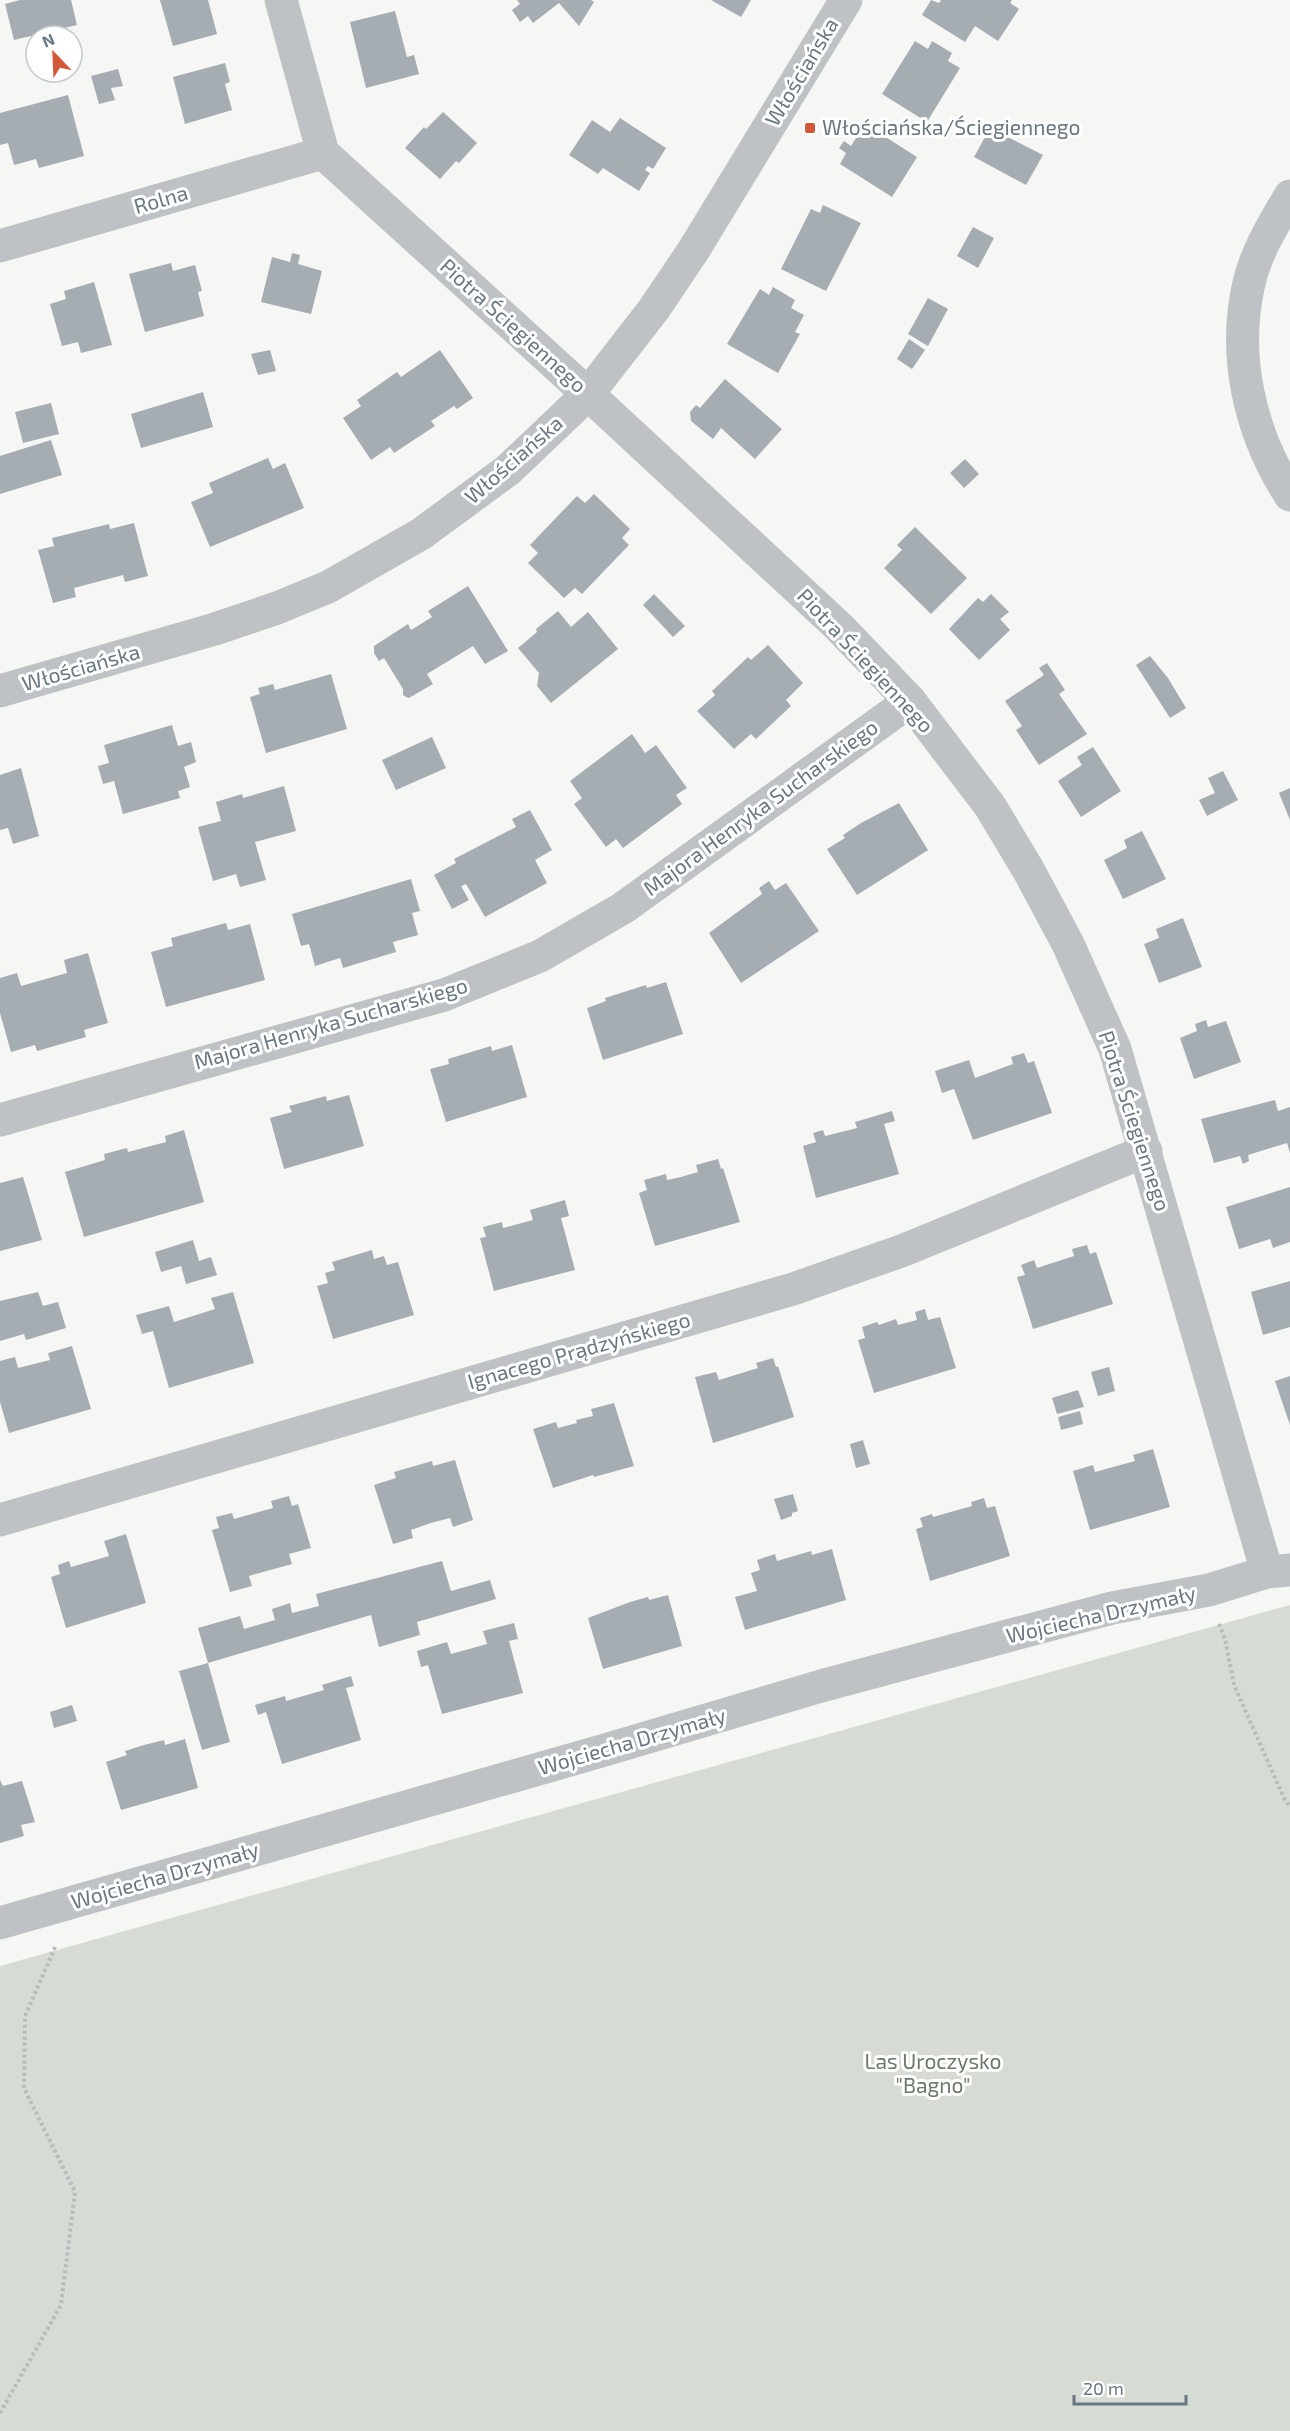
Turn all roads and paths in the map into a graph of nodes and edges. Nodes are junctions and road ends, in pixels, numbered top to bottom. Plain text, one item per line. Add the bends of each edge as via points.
1 (281, 0) edge
2 (846, 0) edge
3 (322, 153) junction
4 (1290, 196) edge
5 (0, 246) edge
6 (588, 394) junction
7 (1290, 495) edge
8 (0, 691) edge
9 (910, 701) junction
10 (0, 1120) edge
11 (1146, 1151) junction
12 (0, 1520) edge
13 (1279, 1571) edge
14 (1209, 1590) junction
15 (1290, 1807) edge
16 (75, 1901) junction
17 (0, 1923) edge
18 (0, 2413) edge

1 - 3 street
2 - 6 street, Włościańska via 672,283
3 - 5 street, Rolna
3 - 6 street, Piotra Ściegiennego
4 - 7 street via 1267,235 1249,282 1242,325 1244,382 1258,430
6 - 8 street, Włościańska via 534,447 468,501 422,534 328,587 215,629
6 - 9 street, Piotra Ściegiennego via 839,627
9 - 10 street, Majora Henryka Sucharskiego via 623,908 540,956 444,995
9 - 11 street, Piotra Ściegiennego via 990,806 1068,944 1115,1049
11 - 12 street, Ignacego Prądzyńskiego via 903,1250 793,1289
11 - 13 street, Piotra Ściegiennego
13 - 14 street, Wojciecha Drzymały
14 - 15 path via 1208,1601 1225,1639 1234,1685
14 - 16 street, Wojciecha Drzymały via 1112,1608 821,1686
16 - 17 street, Wojciecha Drzymały
16 - 18 path via 25,2016 24,2088 75,2192 62,2305

